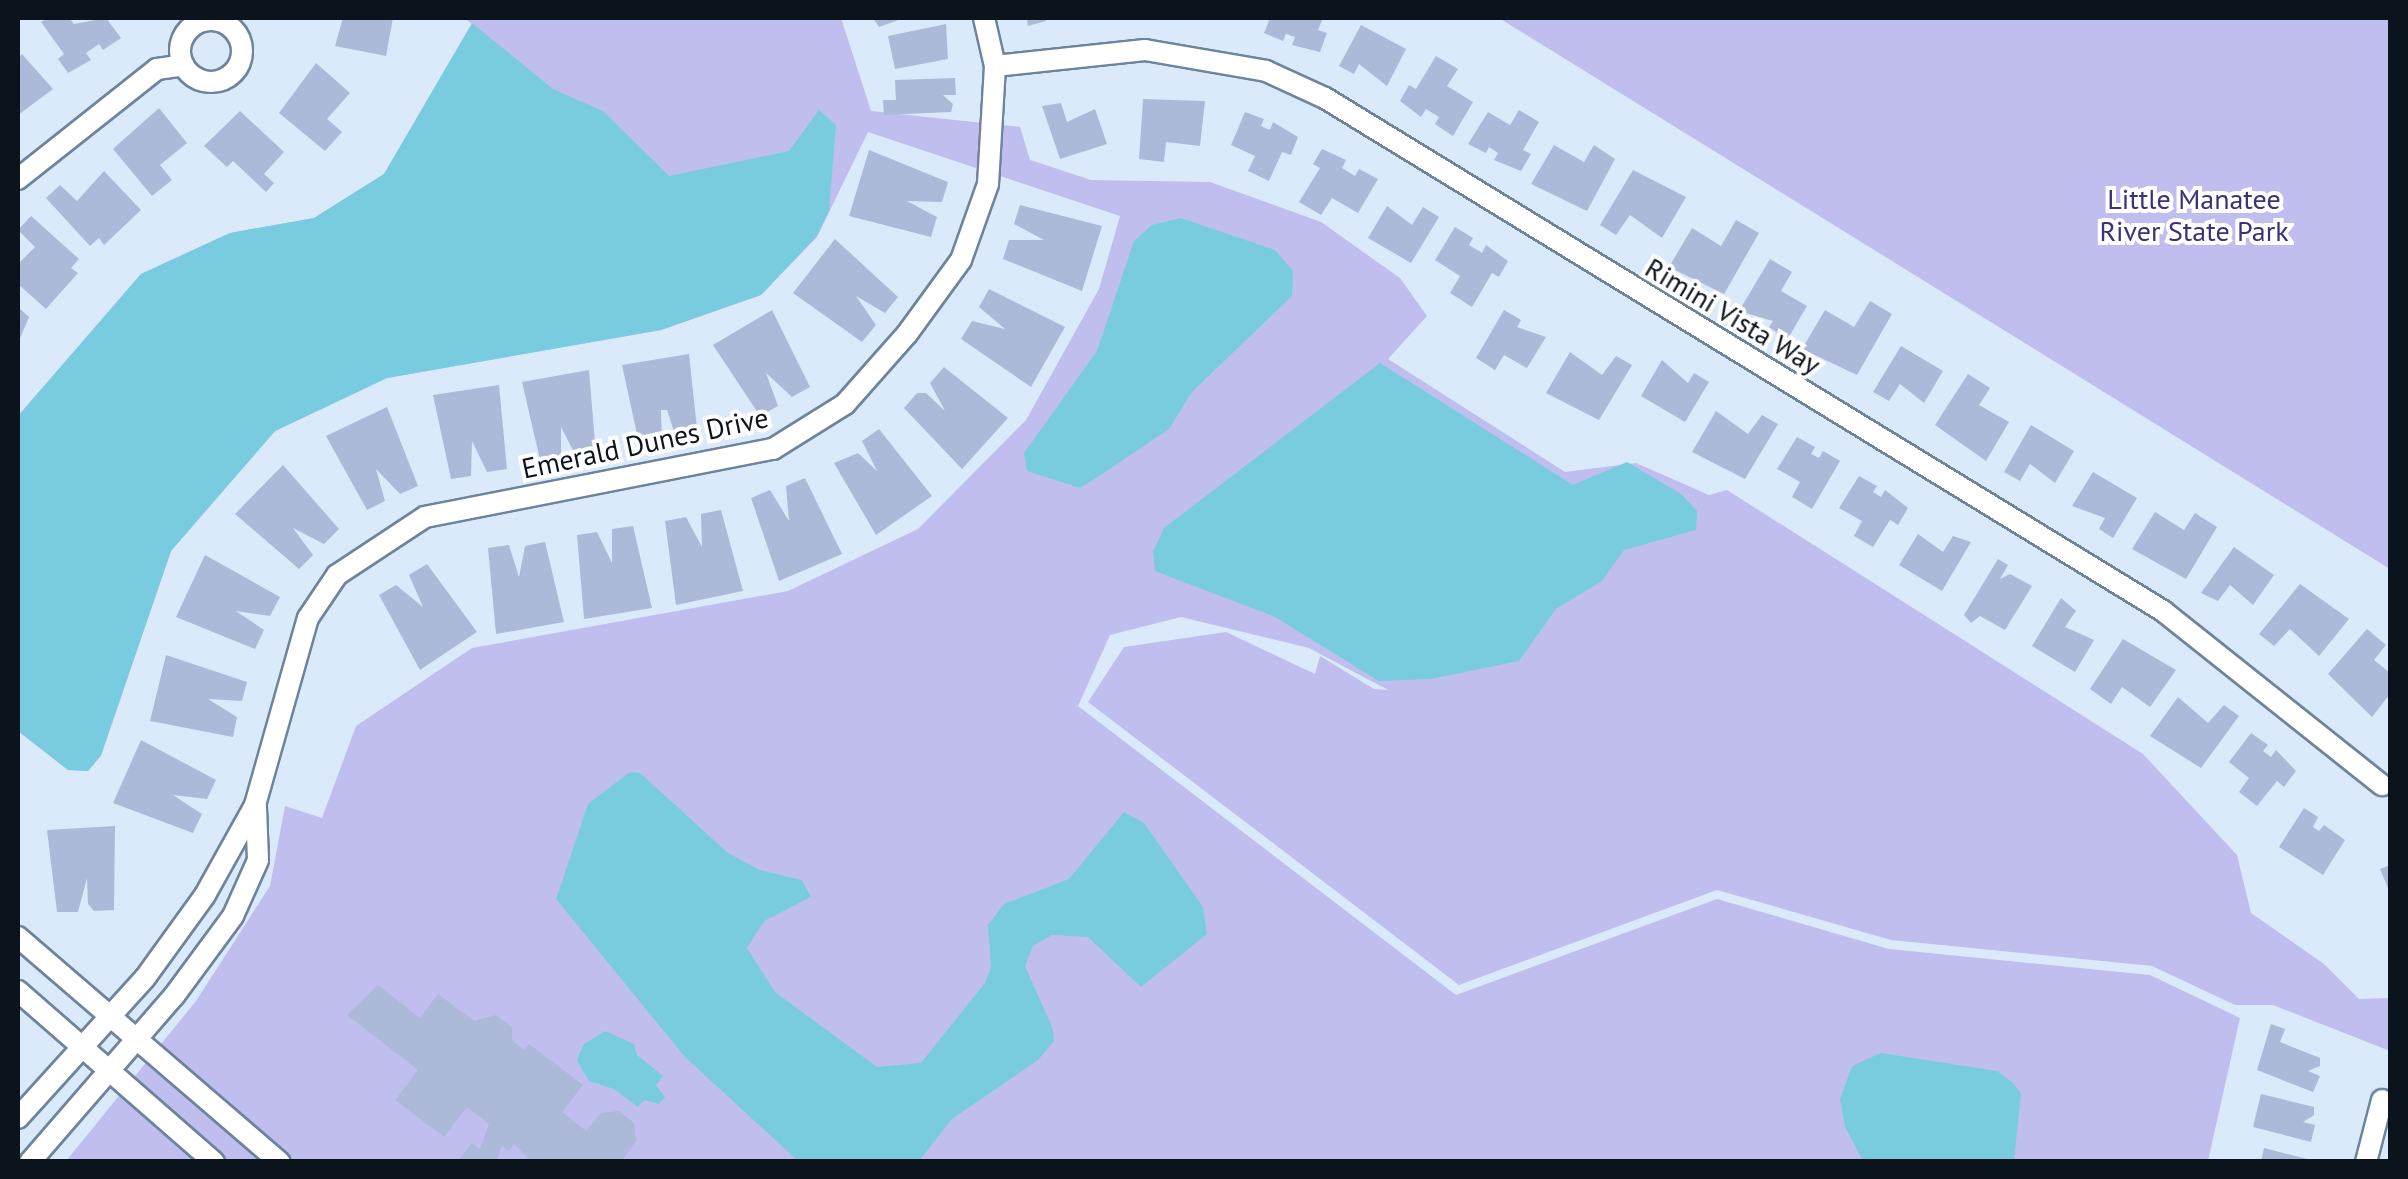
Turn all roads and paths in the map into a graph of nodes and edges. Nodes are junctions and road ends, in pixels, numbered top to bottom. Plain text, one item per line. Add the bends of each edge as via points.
1 (984, 18) edge
2 (184, 65) dead end
3 (995, 66) junction
4 (18, 180) edge
5 (2382, 786) dead end
6 (256, 805) junction
7 (18, 937) edge
8 (18, 991) edge
9 (108, 1018) junction
10 (136, 1040) junction
11 (82, 1046) junction
12 (110, 1071) junction
13 (2382, 1100) dead end
14 (18, 1118) edge
15 (30, 1162) edge
16 (214, 1162) edge
17 (280, 1162) edge
18 (2366, 1162) edge

1 - 3 street, Emerald Dunes Drive
2 - 4 street via 158,69
3 - 5 street, Rimini Vista Way via 1145,50 1266,71 1325,98 2163,611
3 - 6 street, Emerald Dunes Drive via 988,184 961,260 845,404 772,449 425,517 378,544 337,574 308,618
6 - 9 street, Emerald Dunes Drive via 206,895
6 - 10 street, Emerald Dunes Drive via 258,860 233,916
7 - 9 street
8 - 11 street
9 - 10 street
9 - 11 street, Emerald Dunes Drive
10 - 12 street, Emerald Dunes Drive
10 - 17 street
11 - 12 street
11 - 14 street, Emerald Dunes Drive
12 - 15 street, Emerald Dunes Drive
12 - 16 street
13 - 18 street

